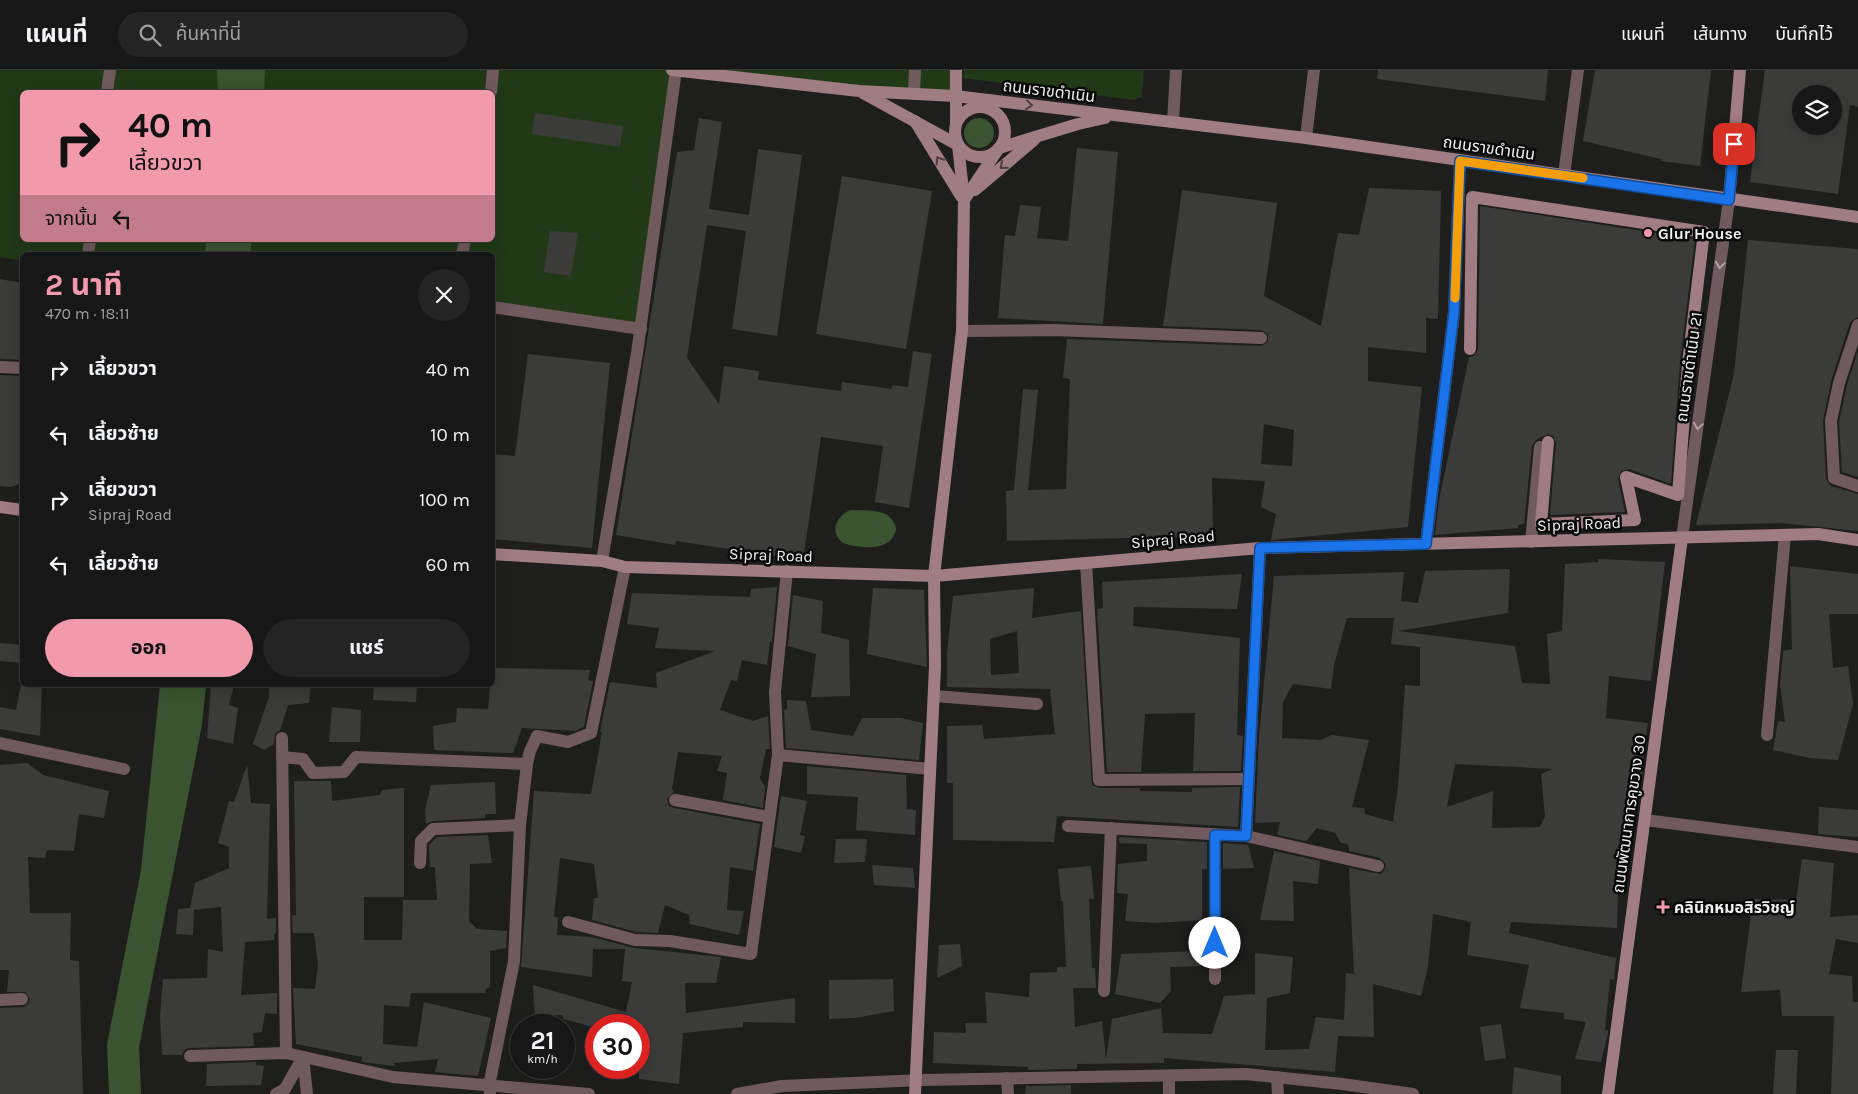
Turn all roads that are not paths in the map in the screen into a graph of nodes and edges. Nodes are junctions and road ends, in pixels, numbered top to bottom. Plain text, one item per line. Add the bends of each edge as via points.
1 (110, 70) edge
2 (493, 70) edge
3 (672, 70) edge
4 (676, 70) edge
5 (915, 70) edge
6 (956, 70) edge
7 (1176, 70) edge
8 (1314, 70) edge
9 (1578, 70) edge
10 (1740, 70) edge
11 (107, 90) edge
12 (491, 90) edge
13 (859, 91) junction
14 (914, 94) junction
15 (955, 96) junction
16 (1010, 103) junction
17 (1115, 116) junction
18 (914, 120) junction
19 (1173, 122) junction
20 (956, 124) junction
21 (1004, 129) junction
22 (1041, 135) junction
23 (1306, 138) junction
24 (958, 145) junction
25 (999, 148) junction
26 (1460, 161) junction
27 (1564, 175) junction
28 (964, 200) junction
29 (1729, 200) junction
30 (1858, 218) edge
31 (495, 307) edge
32 (1858, 325) edge
33 (641, 328) junction
34 (962, 331) junction
35 (1261, 338) dead end
36 (1470, 348) dead end
37 (0, 367) edge
38 (20, 368) edge
39 (1858, 486) edge
40 (0, 507) edge
41 (20, 510) edge
42 (1786, 535) junction
43 (1682, 538) junction
44 (1858, 540) edge
45 (1531, 542) junction
46 (1426, 544) junction
47 (1260, 548) junction
48 (495, 554) edge
49 (602, 562) junction
50 (1086, 563) junction
51 (625, 566) junction
52 (787, 571) junction
53 (934, 576) junction
54 (934, 696) junction
55 (1037, 704) dead end
56 (1767, 735) dead end
57 (282, 738) dead end
58 (0, 742) edge
59 (778, 755) junction
60 (282, 757) junction
61 (527, 764) junction
62 (124, 769) dead end
63 (930, 769) junction
64 (1249, 779) junction
65 (675, 800) dead end
66 (769, 817) junction
67 (1645, 820) junction
68 (520, 825) junction
69 (1068, 826) dead end
70 (1111, 828) junction
71 (1215, 835) junction
72 (1246, 836) junction
73 (1858, 847) edge
74 (420, 863) dead end
75 (1378, 866) dead end
76 (568, 922) dead end
77 (1215, 979) dead end
78 (1104, 991) dead end
79 (22, 999) dead end
80 (0, 1000) edge
81 (286, 1052) junction
82 (190, 1056) dead end
83 (303, 1056) junction
84 (1169, 1076) junction
85 (1277, 1077) junction
86 (1007, 1078) junction
87 (916, 1080) junction
88 (1343, 1089) edge
89 (490, 1090) edge
90 (783, 1090) edge
91 (276, 1094) edge
92 (307, 1094) edge
93 (589, 1094) edge
94 (737, 1094) edge
95 (915, 1094) edge
96 (1008, 1094) edge
97 (1169, 1094) edge
98 (1278, 1094) edge
99 (1413, 1094) edge
100 (1608, 1094) edge

1 - 11 street
2 - 12 street
3 - 4 street, ถนนราขดำเนิน
4 - 13 street, ถนนราขดำเนิน
4 - 33 street
5 - 14 street
6 - 15 street
7 - 19 street
8 - 23 street
9 - 27 street
10 - 29 street
13 - 14 street, ถนนราขดำเนิน
13 - 18 street, ถนนราขดำเนิน
14 - 15 street, ถนนราขดำเนิน
15 - 16 street, ถนนราขดำเนิน
15 - 20 street
16 -> 17 street, ถนนราขดำเนิน
16 - 21 street
17 - 19 street, ถนนราขดำเนิน
17 - 22 street, ถนนราขดำเนิน
18 - 24 street, ถนนราขดำเนิน
28 -> 18 street
19 - 23 street, ถนนราขดำเนิน
20 - 21 street via 965,112 986,108 998,116
20 - 24 street
21 - 25 street
22 - 25 street, ถนนราขดำเนิน
22 -> 28 street
23 - 26 street, ถนนราขดำเนิน
24 - 25 street via 963,151 978,157 992,154
24 - 28 street
25 - 28 street
26 - 27 street, ถนนราขดำเนิน
26 - 46 street via 1454,312
27 - 29 street, ถนนราขดำเนิน
28 - 34 street
29 - 30 street, ถนนราขดำเนิน
29 -> 43 street, ถนนราขดำเนิน 21
31 - 33 street
32 - 39 street via 1831,420 1834,478
33 - 49 street
34 - 35 street via 1054,330
34 - 53 street
36 - 45 street via 1472,197 1704,232 1688,363 1678,495 1626,478 1635,520 1541,524 1544,445
37 - 38 street
40 - 41 street
42 - 43 street, Sipraj Road
42 - 44 street, Sipraj Road via 1818,534
42 - 56 street
43 - 45 street, Sipraj Road
43 - 67 street, ถนนพัฒนาการคูขวาง 30
45 - 46 street, Sipraj Road
46 - 47 street, Sipraj Road
47 - 50 street, Sipraj Road
47 - 64 street
48 - 49 street, Sipraj Road
49 - 51 street, Sipraj Road
50 - 53 street, Sipraj Road
50 - 64 street via 1100,780
51 - 52 street, Sipraj Road
51 - 61 street via 591,733 568,742 538,736
52 - 53 street, Sipraj Road
52 - 59 street via 775,692
53 - 54 street
54 - 55 street
54 - 63 street
57 - 60 street
58 - 62 street
59 - 63 street
59 - 66 street
60 - 61 street via 303,759 313,773 344,772 356,757
60 - 81 street
61 - 68 street
63 - 87 street
64 - 72 street
65 - 66 street
66 - 76 street via 751,954 670,941 635,940
67 - 73 street
67 - 100 street, ถนนพัฒนาการคูขวาง 30
68 - 74 street via 433,829 421,841
68 - 89 street via 514,961
69 - 70 street
70 - 71 street
70 - 78 street
71 - 72 street
71 - 77 street
72 - 75 street
79 - 80 street
81 - 82 street
81 - 83 street
83 - 89 street via 393,1077
83 - 91 street via 285,1088
83 - 92 street
84 - 85 street via 1246,1074
84 - 86 street
84 - 97 street
85 - 88 street
85 - 98 street
86 - 87 street
86 - 96 street
87 - 90 street
87 - 95 street
88 - 99 street
89 - 93 street
90 - 94 street

